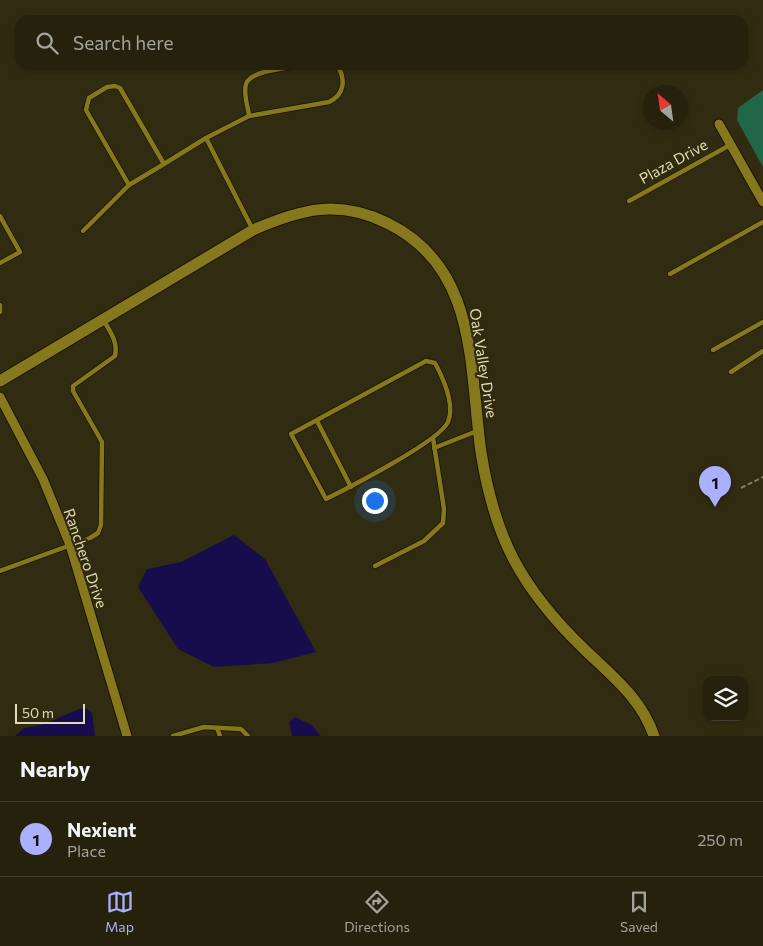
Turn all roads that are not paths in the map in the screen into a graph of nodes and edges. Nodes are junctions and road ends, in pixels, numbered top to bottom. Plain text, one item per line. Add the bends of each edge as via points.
1 (278, 70) edge
2 (338, 70) edge
3 (249, 116) junction
4 (719, 124) dead end
5 (206, 138) junction
6 (730, 145) junction
7 (164, 164) junction
8 (129, 184) junction
9 (629, 201) dead end
10 (763, 202) edge
11 (0, 216) edge
12 (763, 222) edge
13 (253, 230) junction
14 (83, 231) dead end
15 (0, 263) edge
16 (670, 274) dead end
17 (0, 305) edge
18 (0, 312) edge
19 (103, 320) junction
20 (763, 322) edge
21 (713, 350) dead end
22 (763, 351) edge
23 (731, 372) dead end
24 (0, 381) edge
25 (0, 396) edge
26 (316, 420) junction
27 (479, 430) junction
28 (433, 438) junction
29 (434, 448) junction
30 (351, 486) junction
31 (70, 545) junction
32 (375, 566) dead end
33 (0, 571) edge
34 (216, 728) junction
35 (128, 736) edge
36 (173, 736) edge
37 (220, 736) edge
38 (248, 736) edge
39 (654, 736) edge

1 - 3 lane via 258,74 246,84
2 - 3 lane via 343,87 341,94 329,102
3 - 5 lane
4 - 6 street, Plaza Drive
5 - 7 lane
5 - 13 lane
6 - 9 lane, Plaza Drive
6 - 10 street, Plaza Drive
7 - 8 lane
7 - 8 lane via 120,88 115,86 97,93 89,98 86,110
8 - 14 lane
11 - 15 lane via 20,252
12 - 16 lane
13 - 19 street, Oak Valley Drive
13 - 27 street, Oak Valley Drive via 306,210 329,208 353,210 376,217 416,241 438,264 462,311
17 - 18 lane
19 - 24 street, Oak Valley Drive
19 - 31 lane via 117,347 115,356 73,386 102,442 101,525 98,533
20 - 21 lane
22 - 23 lane
25 - 31 street, Ranchero Drive via 42,479
26 - 28 lane via 426,361 435,363 439,370 450,411 448,423
26 - 30 lane
26 - 30 lane via 291,434 326,499
27 - 29 lane
27 - 39 street, Oak Valley Drive via 490,499 514,561 553,618 632,696
28 - 29 lane
28 - 30 lane
29 - 32 lane via 444,509 443,524 424,541
31 - 33 lane
31 - 35 street, Ranchero Drive
34 - 36 lane via 204,727
34 - 37 lane
34 - 38 lane via 241,729

